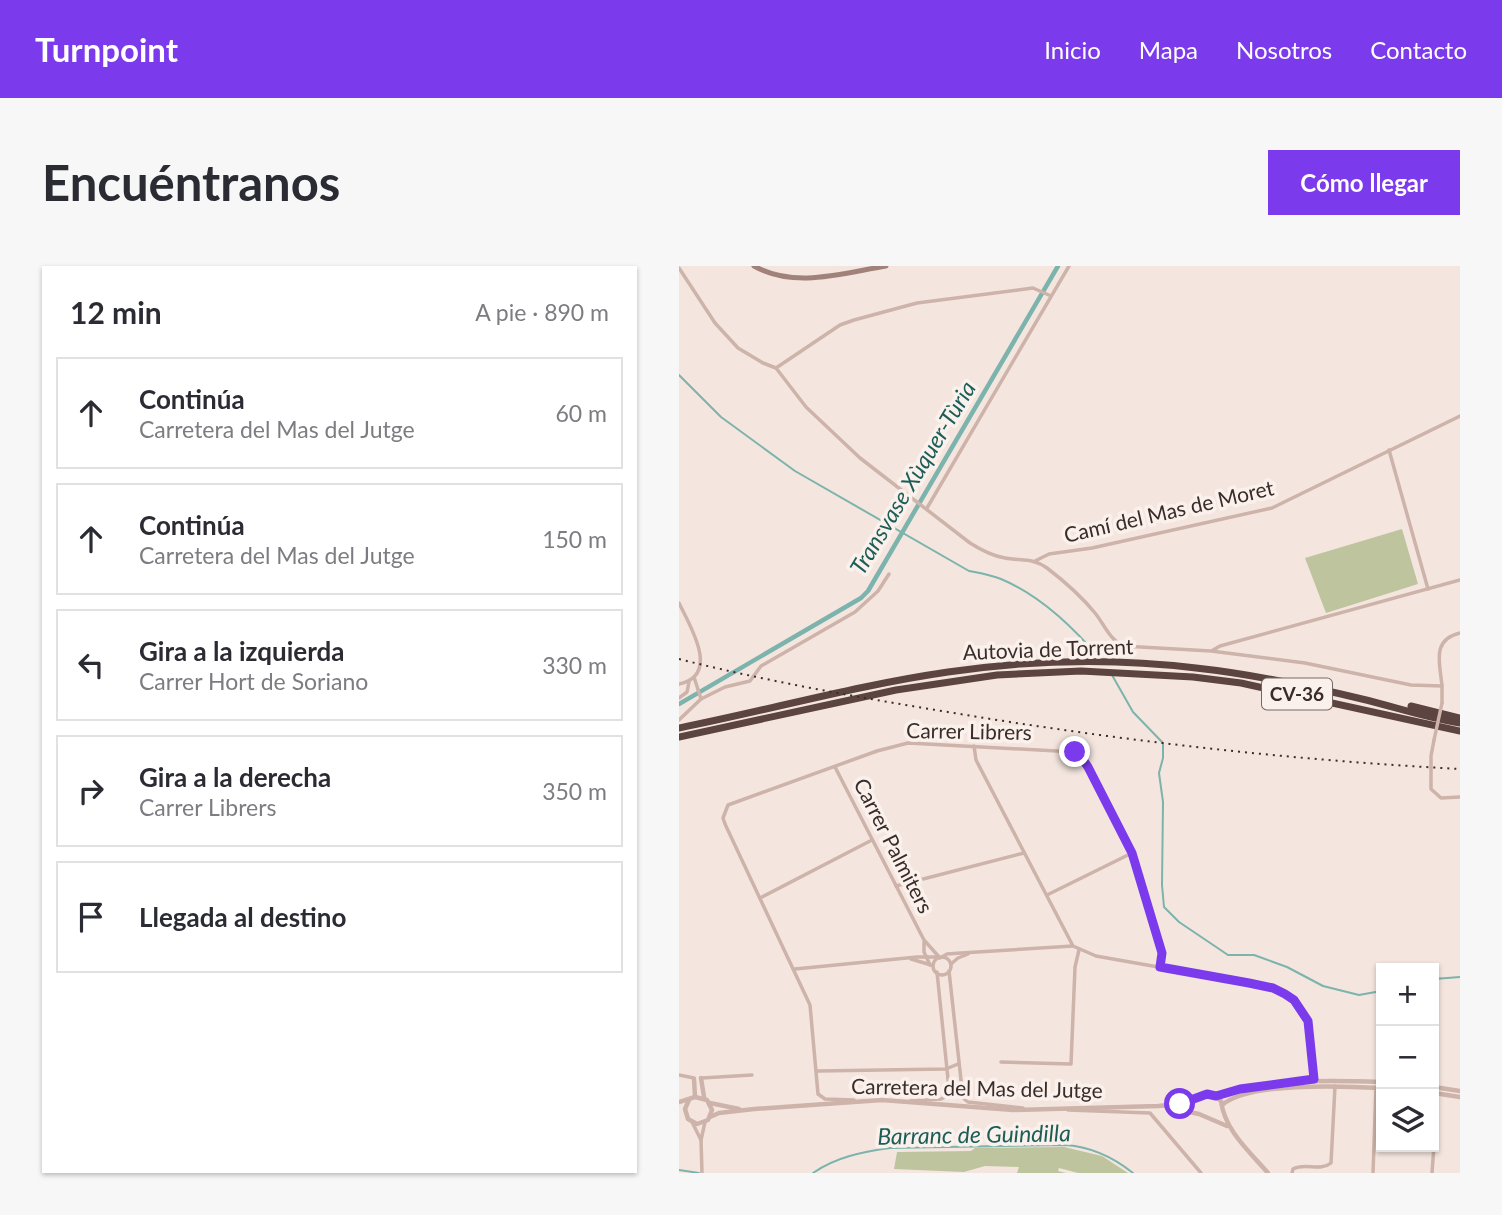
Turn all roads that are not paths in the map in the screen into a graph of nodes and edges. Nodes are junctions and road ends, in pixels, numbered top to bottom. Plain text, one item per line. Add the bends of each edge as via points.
1 (754, 266) edge
2 (886, 266) edge
3 (1069, 266) edge
4 (679, 268) edge
5 (1051, 296) junction
6 (776, 368) junction
7 (1460, 416) edge
8 (1389, 450) junction
9 (925, 506) junction
10 (1035, 561) junction
11 (889, 574) dead end
12 (1460, 580) edge
13 (1428, 589) junction
14 (679, 603) edge
15 (1460, 633) edge
16 (1211, 652) junction
17 (1242, 674) junction
18 (694, 677) junction
19 (689, 682) junction
20 (679, 684) edge
21 (1442, 686) junction
22 (679, 698) edge
23 (701, 699) junction
24 (1460, 718) edge
25 (679, 720) edge
26 (1460, 723) edge
27 (679, 728) edge
28 (1460, 733) edge
29 (679, 737) edge
30 (974, 745) junction
31 (835, 766) junction
32 (1460, 797) edge
33 (872, 840) junction
34 (1024, 853) junction
35 (1132, 853) junction
36 (896, 886) junction
37 (1047, 895) junction
38 (760, 898) junction
39 (924, 940) junction
40 (1073, 946) junction
41 (924, 947) junction
42 (1079, 950) junction
43 (970, 954) junction
44 (926, 956) junction
45 (917, 957) junction
46 (940, 958) junction
47 (909, 959) junction
48 (951, 964) junction
49 (932, 966) junction
50 (1160, 967) junction
51 (793, 969) junction
52 (949, 971) junction
53 (937, 972) junction
54 (1001, 1062) dead end
55 (958, 1064) junction
56 (946, 1069) junction
57 (817, 1071) junction
58 (679, 1075) edge
59 (752, 1075) dead end
60 (701, 1078) junction
61 (694, 1079) junction
62 (1314, 1079) junction
63 (1376, 1082) edge
64 (1335, 1086) junction
65 (1376, 1087) edge
66 (1439, 1088) edge
67 (1379, 1089) edge
68 (1460, 1091) edge
69 (1439, 1095) edge
70 (1447, 1095) junction
71 (1216, 1096) junction
72 (695, 1097) junction
73 (704, 1097) junction
74 (1460, 1097) edge
75 (1199, 1098) junction
76 (689, 1100) junction
77 (909, 1101) junction
78 (679, 1102) edge
79 (710, 1102) junction
80 (861, 1102) junction
81 (1439, 1102) edge
82 (1159, 1107) junction
83 (1221, 1107) junction
84 (754, 1109) junction
85 (1059, 1109) junction
86 (1028, 1110) junction
87 (679, 1111) edge
88 (1199, 1114) junction
89 (685, 1115) junction
90 (710, 1117) junction
91 (1212, 1118) junction
92 (692, 1122) junction
93 (705, 1122) junction
94 (1229, 1128) junction
95 (701, 1140) junction
96 (1434, 1152) edge
97 (702, 1173) edge
98 (1201, 1173) edge
99 (1268, 1173) edge
100 (1292, 1173) edge
101 (1373, 1173) edge
102 (1432, 1173) edge

1 - 2 main road via 789,278
3 - 5 street
4 - 6 street via 715,323 738,348
5 - 6 street via 1034,288 918,303 840,325
5 - 9 street
6 - 9 street via 806,407 851,450
7 - 8 street, Camí del Mas de Moret
8 - 10 street, Camí del Mas de Moret via 1272,508 1049,554
8 - 13 street
9 - 10 street via 988,553
10 - 16 street via 1076,593 1117,643
11 - 23 street via 879,591 855,612 761,666 750,681
12 - 13 street
13 - 16 street
14 - 18 street via 700,650
15 - 21 street via 1441,644
16 - 21 street via 1305,663 1411,685
17 - 24 highway via 1293,680
17 - 26 highway, Autovia de Torrent / CV-36
17 - 27 highway, Autovia de Torrent / CV-36 via 1127,663 1027,664 876,685
18 - 19 street
18 - 23 street
19 - 20 street
19 - 22 street via 687,692
21 - 32 street, bridge via 1430,782 1434,794 1441,798
23 - 25 street
28 - 29 highway, Autovia de Torrent / CV-36 via 1289,692 1203,678 1081,671 997,675 896,690
30 - 31 street, Carrer Librers via 908,743
30 - 34 street via 976,760
30 - 35 street, Carrer Librers via 1068,750 1080,755
31 - 33 street, Carrer Palmiters
31 - 38 street, Carrer Librers via 735,802 724,812 725,824
33 - 36 street, Carrer Palmiters
33 - 38 street
34 - 36 street
34 - 37 street
35 - 37 street
35 - 50 street, Carrer Librers via 1162,953
36 - 39 street, Carrer Palmiters
37 - 40 street
38 - 51 street
39 - 41 street, Carrer Palmiters
39 - 46 street, Carrer Palmiters
40 - 42 street
40 - 43 street
41 - 44 street, Carrer Palmiters
41 - 45 street, Carrer Palmiters
42 - 50 street
42 - 54 street via 1071,1064
43 - 46 street
43 - 48 street
44 - 45 street
44 - 46 street
44 - 49 street, Carrer Palmiters
45 - 47 street
46 - 48 street
46 - 49 street
47 - 49 street
47 - 51 street
48 - 52 street
49 - 53 street
50 - 62 street via 1261,986 1294,1000 1308,1021
51 - 57 street via 810,1004
52 - 53 street
52 - 55 street
53 - 56 street
55 - 56 street
55 - 86 street via 965,1100
56 - 57 street
56 - 77 street via 949,1089 945,1097
57 - 80 street via 821,1097
58 - 61 street
59 - 60 street
60 - 61 street
60 - 73 street
61 - 72 street
62 - 63 street
62 - 71 street
64 - 65 street
64 - 83 street via 1238,1095
64 - 100 street via 1331,1163 1326,1167 1297,1166
66 - 68 street
67 - 101 street
69 - 70 street
70 - 74 street
70 - 81 street
71 - 75 street
71 - 83 street
72 - 73 street
72 - 76 street
73 - 79 street
75 - 82 street, Carretera del Mas del Jutge
75 - 88 street
76 - 78 street
76 - 89 street
77 - 80 street, Carretera del Mas del Jutge
77 - 86 street, Carretera del Mas del Jutge
79 - 84 street, Carretera del Mas del Jutge
79 - 90 street
80 - 84 street, Carretera del Mas del Jutge
82 - 85 street, Carretera del Mas del Jutge
82 - 88 street, Carretera del Mas del Jutge
83 - 91 street
83 - 94 street
84 - 90 street, Carretera del Mas del Jutge
85 - 86 street, Carretera del Mas del Jutge
85 - 98 street via 1150,1113
87 - 89 street
88 - 91 street
89 - 92 street
90 - 93 street
91 - 94 street
92 - 93 street
92 - 95 street
93 - 95 street
94 - 99 street
95 - 97 street
96 - 102 street

